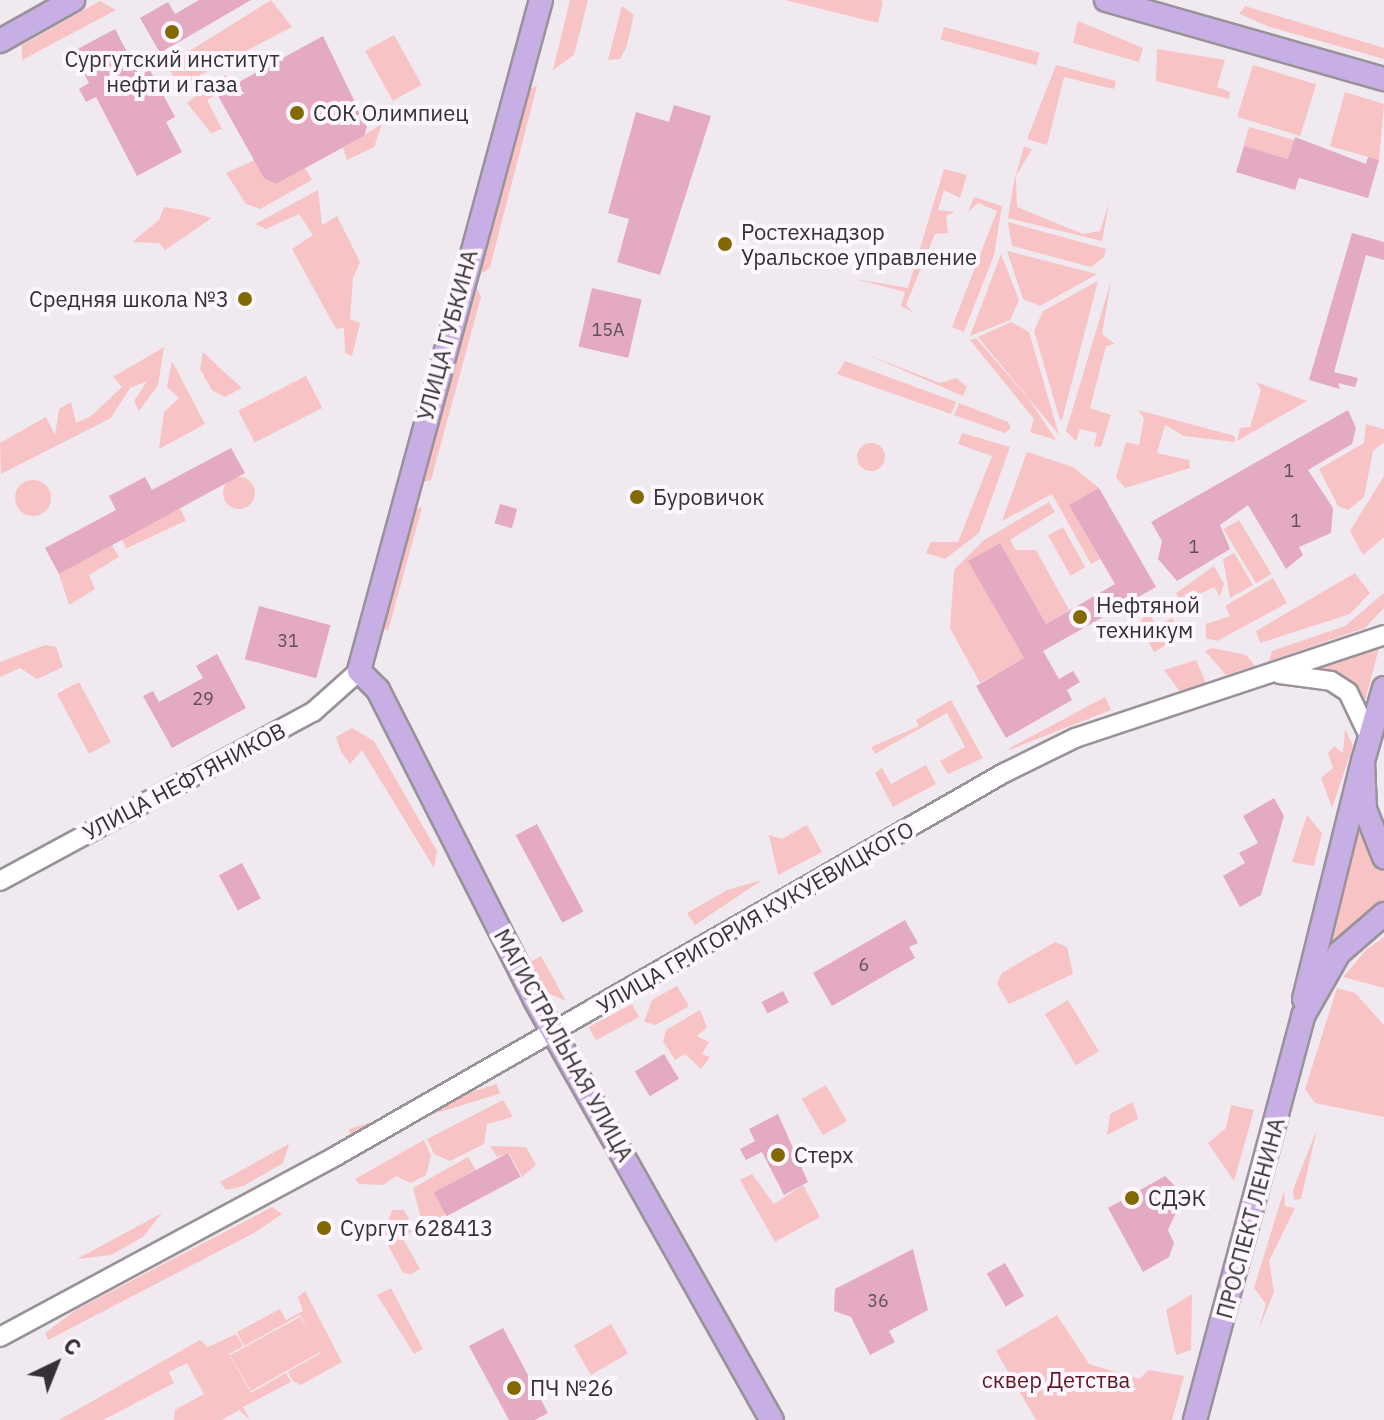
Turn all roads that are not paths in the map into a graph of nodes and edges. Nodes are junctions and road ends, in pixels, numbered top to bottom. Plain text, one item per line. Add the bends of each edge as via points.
1 (73, 0) edge
2 (541, 0) edge
3 (1106, 0) edge
4 (0, 41) edge
5 (1384, 79) edge
6 (1384, 635) edge
7 (359, 671) junction
8 (1274, 673) junction
9 (1384, 688) edge
10 (1370, 738) junction
11 (1363, 761) junction
12 (1384, 857) edge
13 (0, 881) edge
14 (1384, 914) edge
15 (1303, 1016) junction
16 (555, 1032) junction
17 (0, 1337) edge
18 (772, 1420) edge
19 (1195, 1420) edge

1 - 4 main road
2 - 7 main road, УЛИЦА ГУБКИНА
3 - 5 main road
6 - 8 street, УЛИЦА ГРИГОРИЯ КУКУЕВИЦКОГО
7 - 13 street, УЛИЦА НЕФТЯНИКОВ via 313,712
7 - 16 main road, МАГИСТРАЛЬНАЯ УЛИЦА via 378,690
8 - 10 street, УЛИЦА ГРИГОРИЯ КУКУЕВИЦКОГО via 1321,678 1348,692
8 - 16 street, УЛИЦА ГРИГОРИЯ КУКУЕВИЦКОГО via 1050,749
9 - 10 main road, ПРОСПЕКТ ЛЕНИНА
10 - 11 main road, ПРОСПЕКТ ЛЕНИНА
11 - 12 main road via 1365,809
11 - 15 main road, ПРОСПЕКТ ЛЕНИНА via 1307,970
14 - 15 main road, ПРОСПЕКТ ЛЕНИНА via 1339,953
15 - 19 main road, ПРОСПЕКТ ЛЕНИНА
16 - 17 street, УЛИЦА ГРИГОРИЯ КУКУЕВИЦКОГО
16 - 18 main road, МАГИСТРАЛЬНАЯ УЛИЦА

